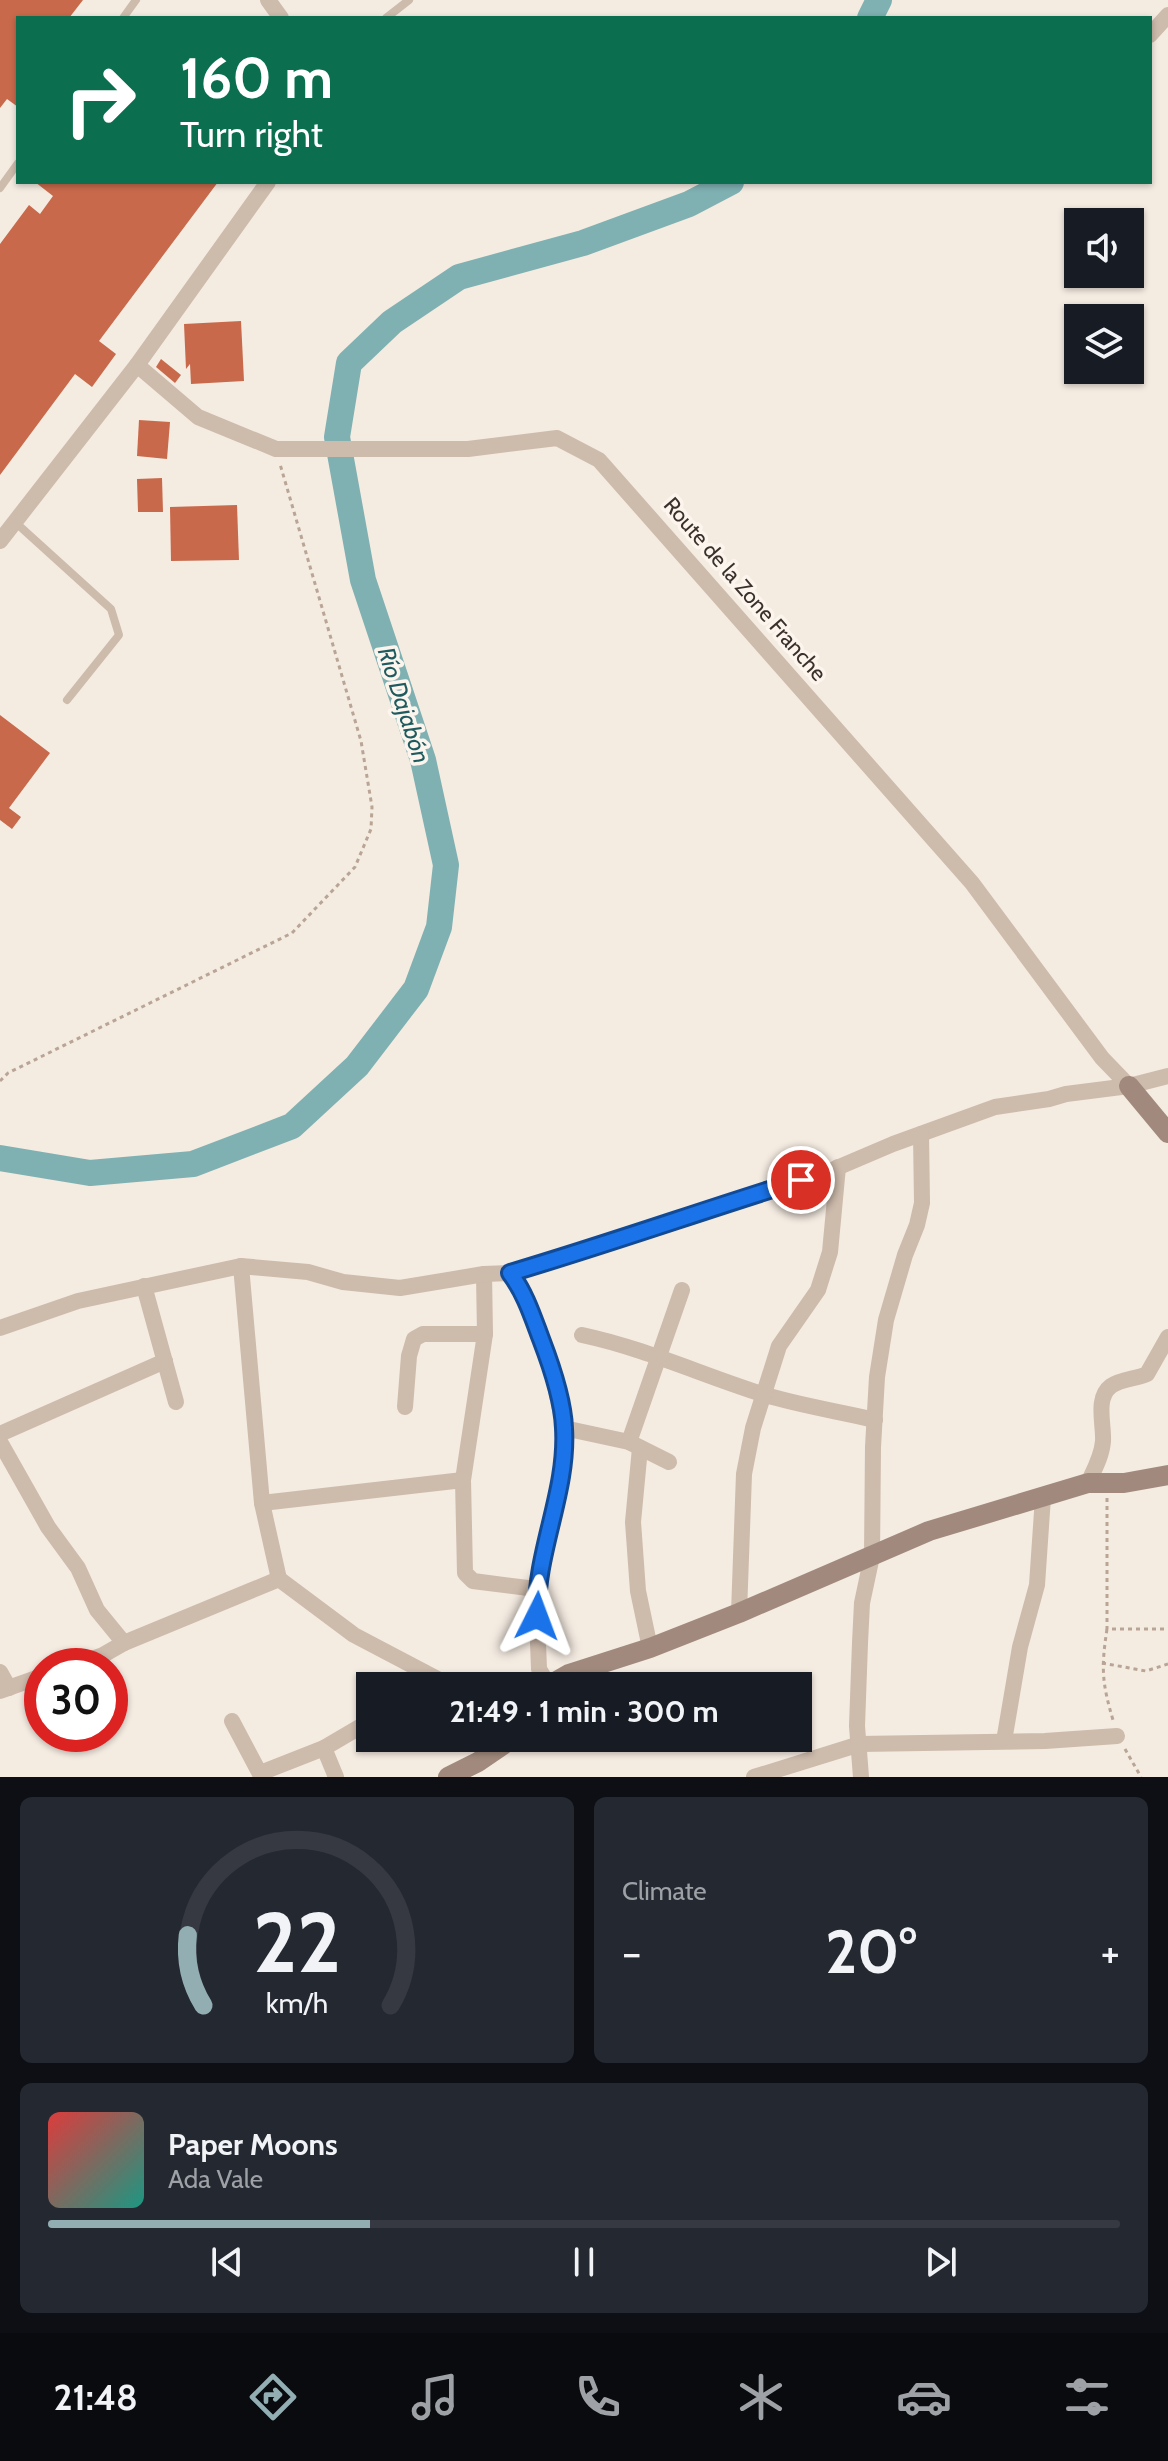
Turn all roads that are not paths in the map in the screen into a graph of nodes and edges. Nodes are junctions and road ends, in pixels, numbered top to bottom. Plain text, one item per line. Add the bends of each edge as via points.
1 (409, 0) edge
2 (1168, 15) edge
3 (389, 16) edge
4 (1152, 33) edge
5 (16, 166) edge
6 (267, 184) edge
7 (0, 188) edge
8 (137, 365) junction
9 (14, 522) junction
10 (0, 541) edge
11 (67, 700) dead end
12 (1168, 1076) edge
13 (1129, 1086) junction
14 (1168, 1133) edge
15 (921, 1134) junction
16 (838, 1167) junction
17 (241, 1266) junction
18 (510, 1273) junction
19 (484, 1274) junction
20 (144, 1286) junction
21 (682, 1290) dead end
22 (0, 1328) edge
23 (485, 1334) junction
24 (582, 1335) dead end
25 (1168, 1337) edge
26 (659, 1359) junction
27 (165, 1361) junction
28 (764, 1395) junction
29 (176, 1402) dead end
30 (405, 1407) dead end
31 (875, 1420) junction
32 (564, 1428) junction
33 (0, 1434) edge
34 (0, 1442) edge
35 (635, 1445) junction
36 (669, 1462) dead end
37 (1168, 1475) edge
38 (463, 1480) junction
39 (1098, 1484) junction
40 (1043, 1497) junction
41 (262, 1503) junction
42 (872, 1556) junction
43 (279, 1579) junction
44 (536, 1589) junction
45 (739, 1613) junction
46 (124, 1643) junction
47 (115, 1648) edge
48 (650, 1648) junction
49 (0, 1672) edge
50 (423, 1672) edge
51 (541, 1672) edge
52 (575, 1672) edge
53 (24, 1682) edge
54 (5, 1689) edge
55 (232, 1721) dead end
56 (356, 1729) edge
57 (1117, 1736) road end
58 (1004, 1741) junction
59 (860, 1744) junction
60 (324, 1748) junction
61 (497, 1752) edge
62 (477, 1769) edge
63 (336, 1777) edge
64 (448, 1777) edge
65 (754, 1777) edge
66 (861, 1777) edge

1 - 3 lane
2 - 4 street
5 - 7 lane
6 - 8 street
8 - 9 street
8 - 13 street, Route de la Zone Franche via 198,417 281,450 428,451 557,438 599,460 972,883 1102,1058
9 - 10 street
9 - 11 lane via 111,609 119,635
12 - 13 street
13 - 14 street, Route de la Zone Franche
13 - 15 street via 995,1107
15 - 16 street
15 - 31 street via 922,1203 886,1320
16 - 18 street
16 - 28 street via 830,1252 818,1290 779,1346
17 - 19 street via 400,1288
17 - 20 street
17 - 41 street
18 - 19 street
18 - 32 street via 522,1288 551,1367
19 - 23 street
20 - 22 street via 78,1301
20 - 27 street
21 - 26 street
23 - 30 street via 423,1334 414,1339
23 - 38 street
24 - 26 street
25 - 39 street via 1147,1374 1111,1386 1104,1394
26 - 28 street
26 - 35 street
27 - 29 street
27 - 33 street
28 - 31 street
28 - 45 street via 744,1474
31 - 42 street
32 - 35 street
32 - 44 street via 561,1472
34 - 46 street via 78,1568 97,1610
35 - 36 street
35 - 48 street via 638,1591
37 - 39 street
38 - 41 street
38 - 44 street via 465,1573 473,1581
39 - 40 street
40 - 42 street via 929,1531
40 - 58 street via 1037,1585
41 - 43 street
42 - 45 street
42 - 59 street via 862,1603
43 - 46 street
43 - 50 street via 354,1635
44 - 51 street
45 - 48 street
46 - 47 street
48 - 52 street
49 - 54 street
53 - 54 street
55 - 60 street via 259,1772
56 - 60 street
57 - 58 street
58 - 59 street
59 - 65 street
59 - 66 street
60 - 63 street
61 - 62 street
62 - 64 street

